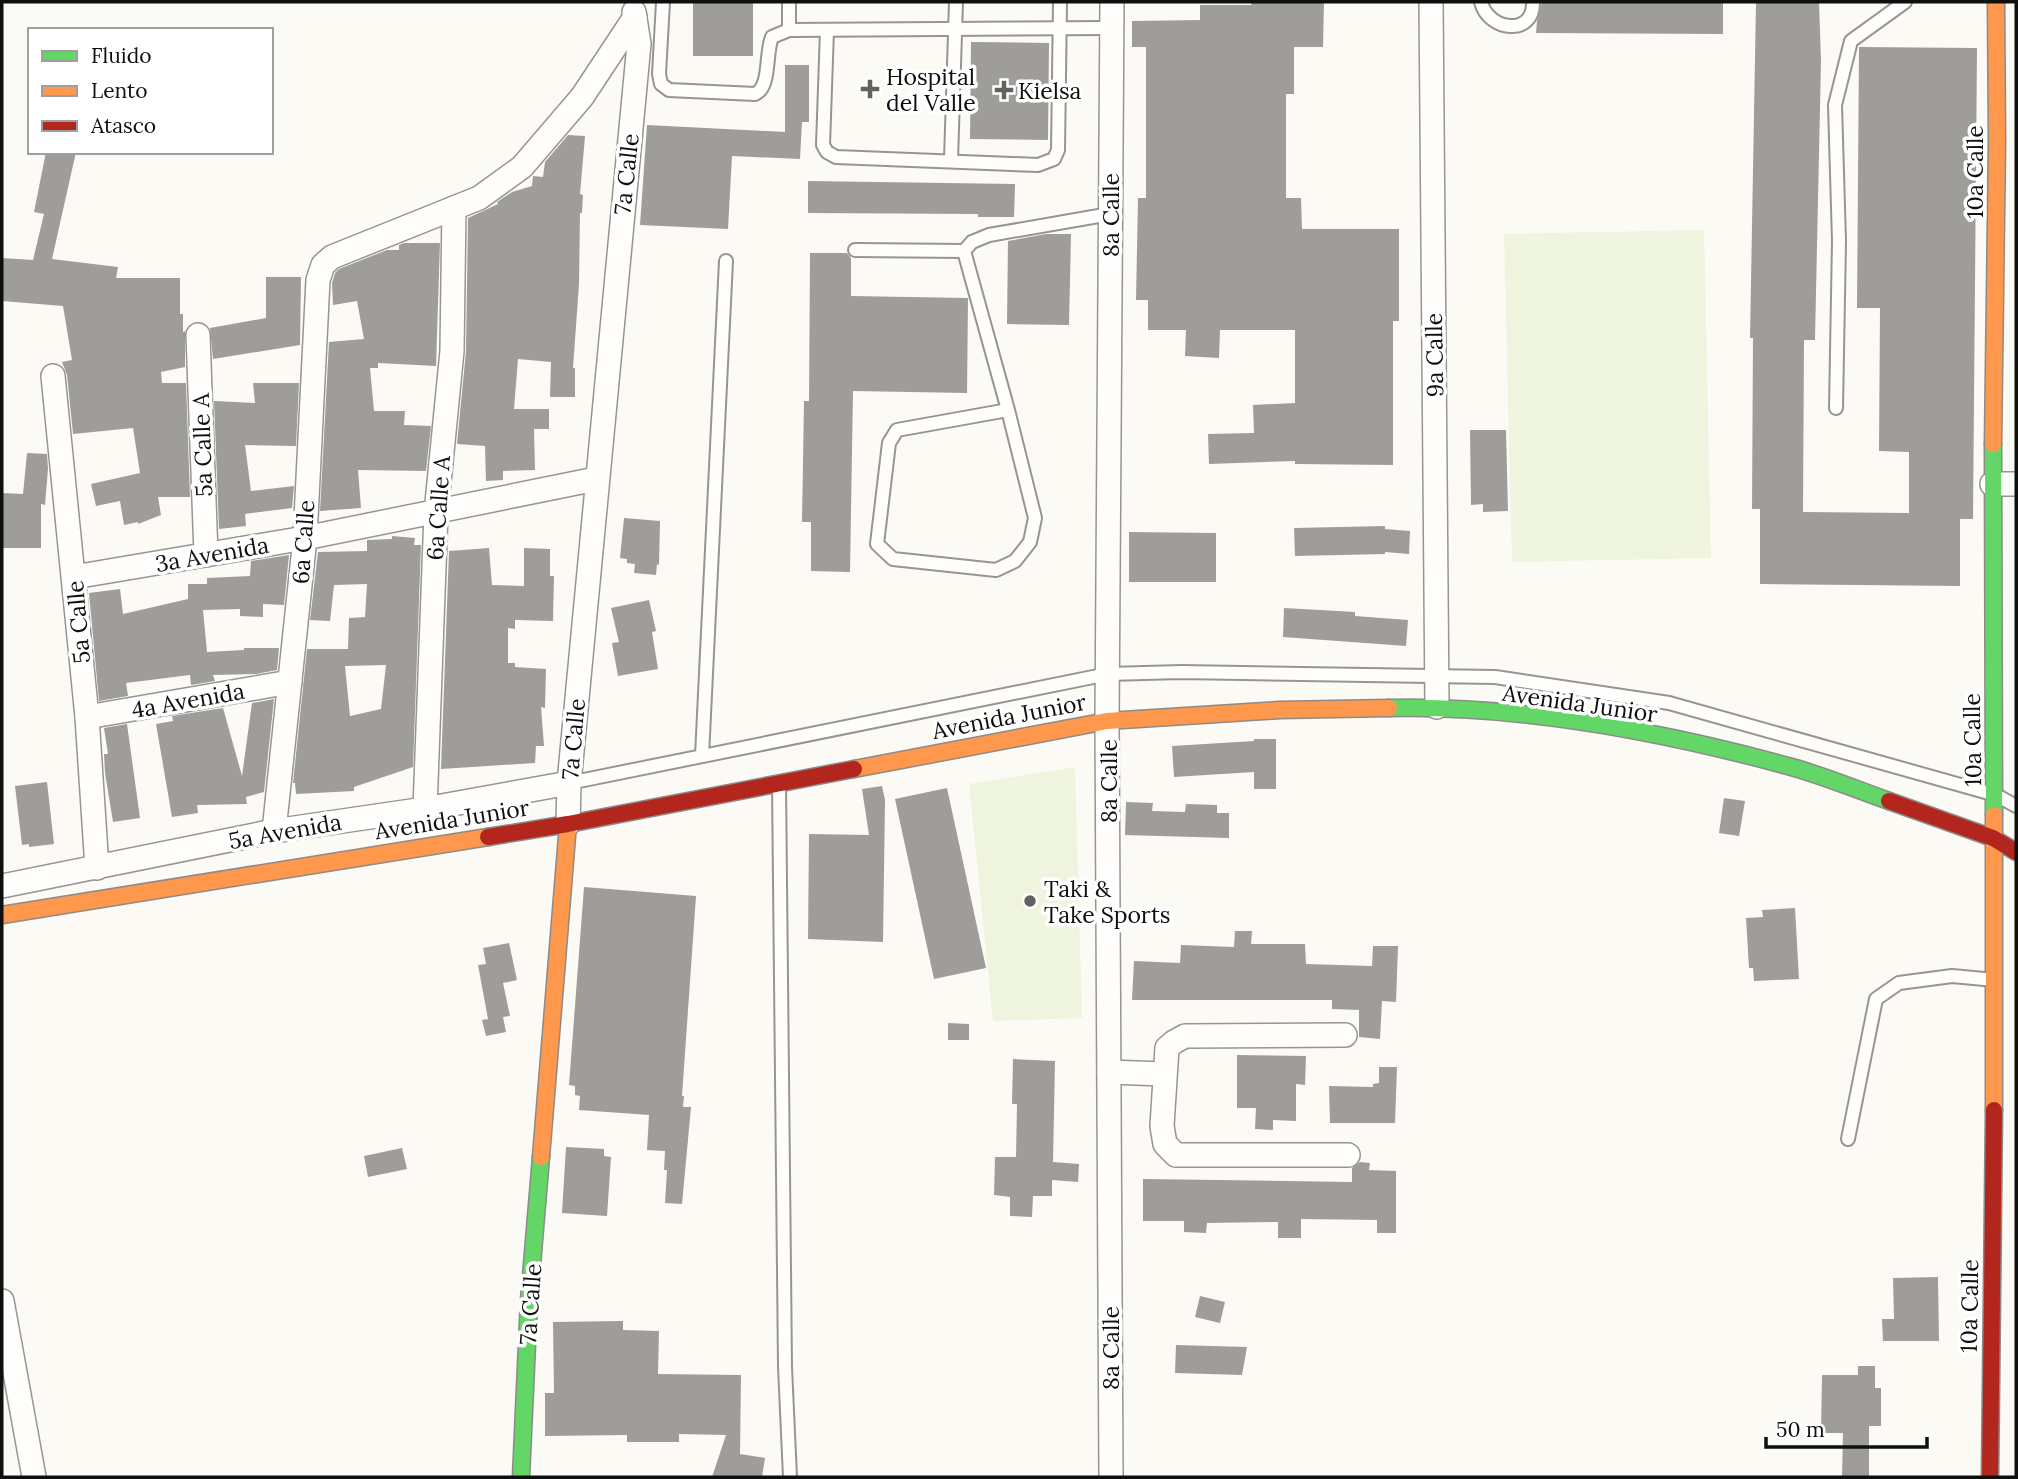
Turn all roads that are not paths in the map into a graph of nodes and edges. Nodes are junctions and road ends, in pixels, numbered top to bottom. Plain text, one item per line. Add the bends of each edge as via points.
1 (663, 2) edge
2 (789, 2) edge
3 (956, 2) edge
4 (1060, 2) edge
5 (1112, 2) edge
6 (1431, 2) edge
7 (1481, 2) edge
8 (1533, 2) edge
9 (1905, 2) edge
10 (1996, 2) edge
11 (634, 9) edge
12 (1111, 28) junction
13 (1060, 29) junction
14 (789, 30) junction
15 (827, 30) junction
16 (955, 30) junction
17 (2007, 142) edge
18 (951, 160) junction
19 (454, 208) junction
20 (1110, 214) junction
21 (855, 250) dead end
22 (964, 251) junction
23 (726, 261) dead end
24 (198, 335) dead end
25 (53, 376) dead end
26 (1836, 408) dead end
27 (1008, 410) junction
28 (596, 479) junction
29 (1992, 484) junction
30 (2016, 484) edge
31 (436, 513) junction
32 (304, 538) junction
33 (206, 555) junction
34 (74, 577) junction
35 (1108, 674) junction
36 (1437, 675) junction
37 (290, 682) junction
38 (1437, 708) junction
39 (87, 717) junction
40 (1107, 721) junction
41 (702, 756) junction
42 (569, 783) junction
43 (779, 784) junction
44 (1996, 795) junction
45 (2016, 806) edge
46 (425, 808) junction
47 (568, 824) junction
48 (274, 831) junction
49 (1993, 838) junction
50 (2016, 852) edge
51 (97, 868) junction
52 (2, 886) edge
53 (2, 915) edge
54 (1996, 980) junction
55 (1345, 1035) dead end
56 (1109, 1072) junction
57 (1164, 1074) junction
58 (1848, 1139) dead end
59 (1348, 1155) dead end
60 (2, 1301) edge
61 (34, 1477) edge
62 (521, 1477) edge
63 (790, 1477) edge
64 (1111, 1477) edge
65 (1990, 1477) edge

1 - 14 lane via 659,74 661,85 669,90 755,94 765,84 772,37
2 - 14 lane
3 - 16 lane
4 - 13 lane
5 - 12 street, 8a Calle
6 - 36 street, 9a Calle
7 - 8 lane via 1490,20 1517,26 1529,18
9 - 26 lane via 1851,41 1835,105 1839,241
10 - 17 street, 10a Calle
11 - 19 street via 582,97 522,167 479,198
11 - 28 street, 7a Calle via 639,44
12 - 13 lane
12 - 20 street, 8a Calle
13 - 16 lane
13 - 18 lane via 1058,150 1054,159 1038,165
14 - 15 lane
15 - 16 lane
15 - 18 lane via 823,145 827,152 836,157
16 - 18 lane
17 - 29 street, 10a Calle
19 - 31 street, 6a Calle A via 452,351
19 - 32 street, 6a Calle via 332,257 323,265 318,281
20 - 22 lane via 989,235
20 - 35 street, 8a Calle
21 - 22 lane
22 - 27 lane
23 - 41 lane
24 - 33 street, 5a Calle A
25 - 34 street, 5a Calle
27 - 27 lane via 1035,518 1030,542 1015,561 996,570 893,559 877,544 889,443 897,430
28 - 31 street, 3a Avenida
28 - 42 street, 7a Calle
29 - 30 street
29 - 44 street, 10a Calle
31 - 32 street, 3a Avenida
31 - 46 street, 6a Calle A
32 - 33 street, 3a Avenida
32 - 37 street, 6a Calle
33 - 34 street, 3a Avenida
34 - 39 street, 5a Calle
35 - 36 lane
35 - 40 street, 8a Calle
35 - 41 lane
36 - 38 street, 9a Calle
36 - 44 lane via 1495,677 1669,703
37 - 39 street, 4a Avenida
37 - 48 street, 6a Calle
38 - 40 street, Avenida Junior via 1280,710
38 - 49 street, Avenida Junior via 1608,724 1790,766
39 - 51 street, 5a Calle
40 - 43 street, Avenida Junior
40 - 56 street, 8a Calle
41 - 42 lane
42 - 46 street, 5a Avenida
42 - 47 street, 7a Calle
43 - 47 street, Avenida Junior
43 - 63 lane
44 - 45 lane
44 - 49 street, 10a Calle
46 - 48 street, 5a Avenida
47 - 53 street, Avenida Junior
47 - 62 street, 7a Calle via 529,1300
48 - 51 street, 5a Avenida
49 - 50 street, Avenida Junior
49 - 54 street, 10a Calle
51 - 52 street, 5a Avenida
54 - 58 lane via 1952,976 1899,983 1876,999
54 - 65 street, 10a Calle
55 - 57 street via 1185,1036 1167,1048
56 - 57 street
56 - 64 street, 8a Calle
57 - 59 street via 1165,1144 1176,1155
60 - 61 street

